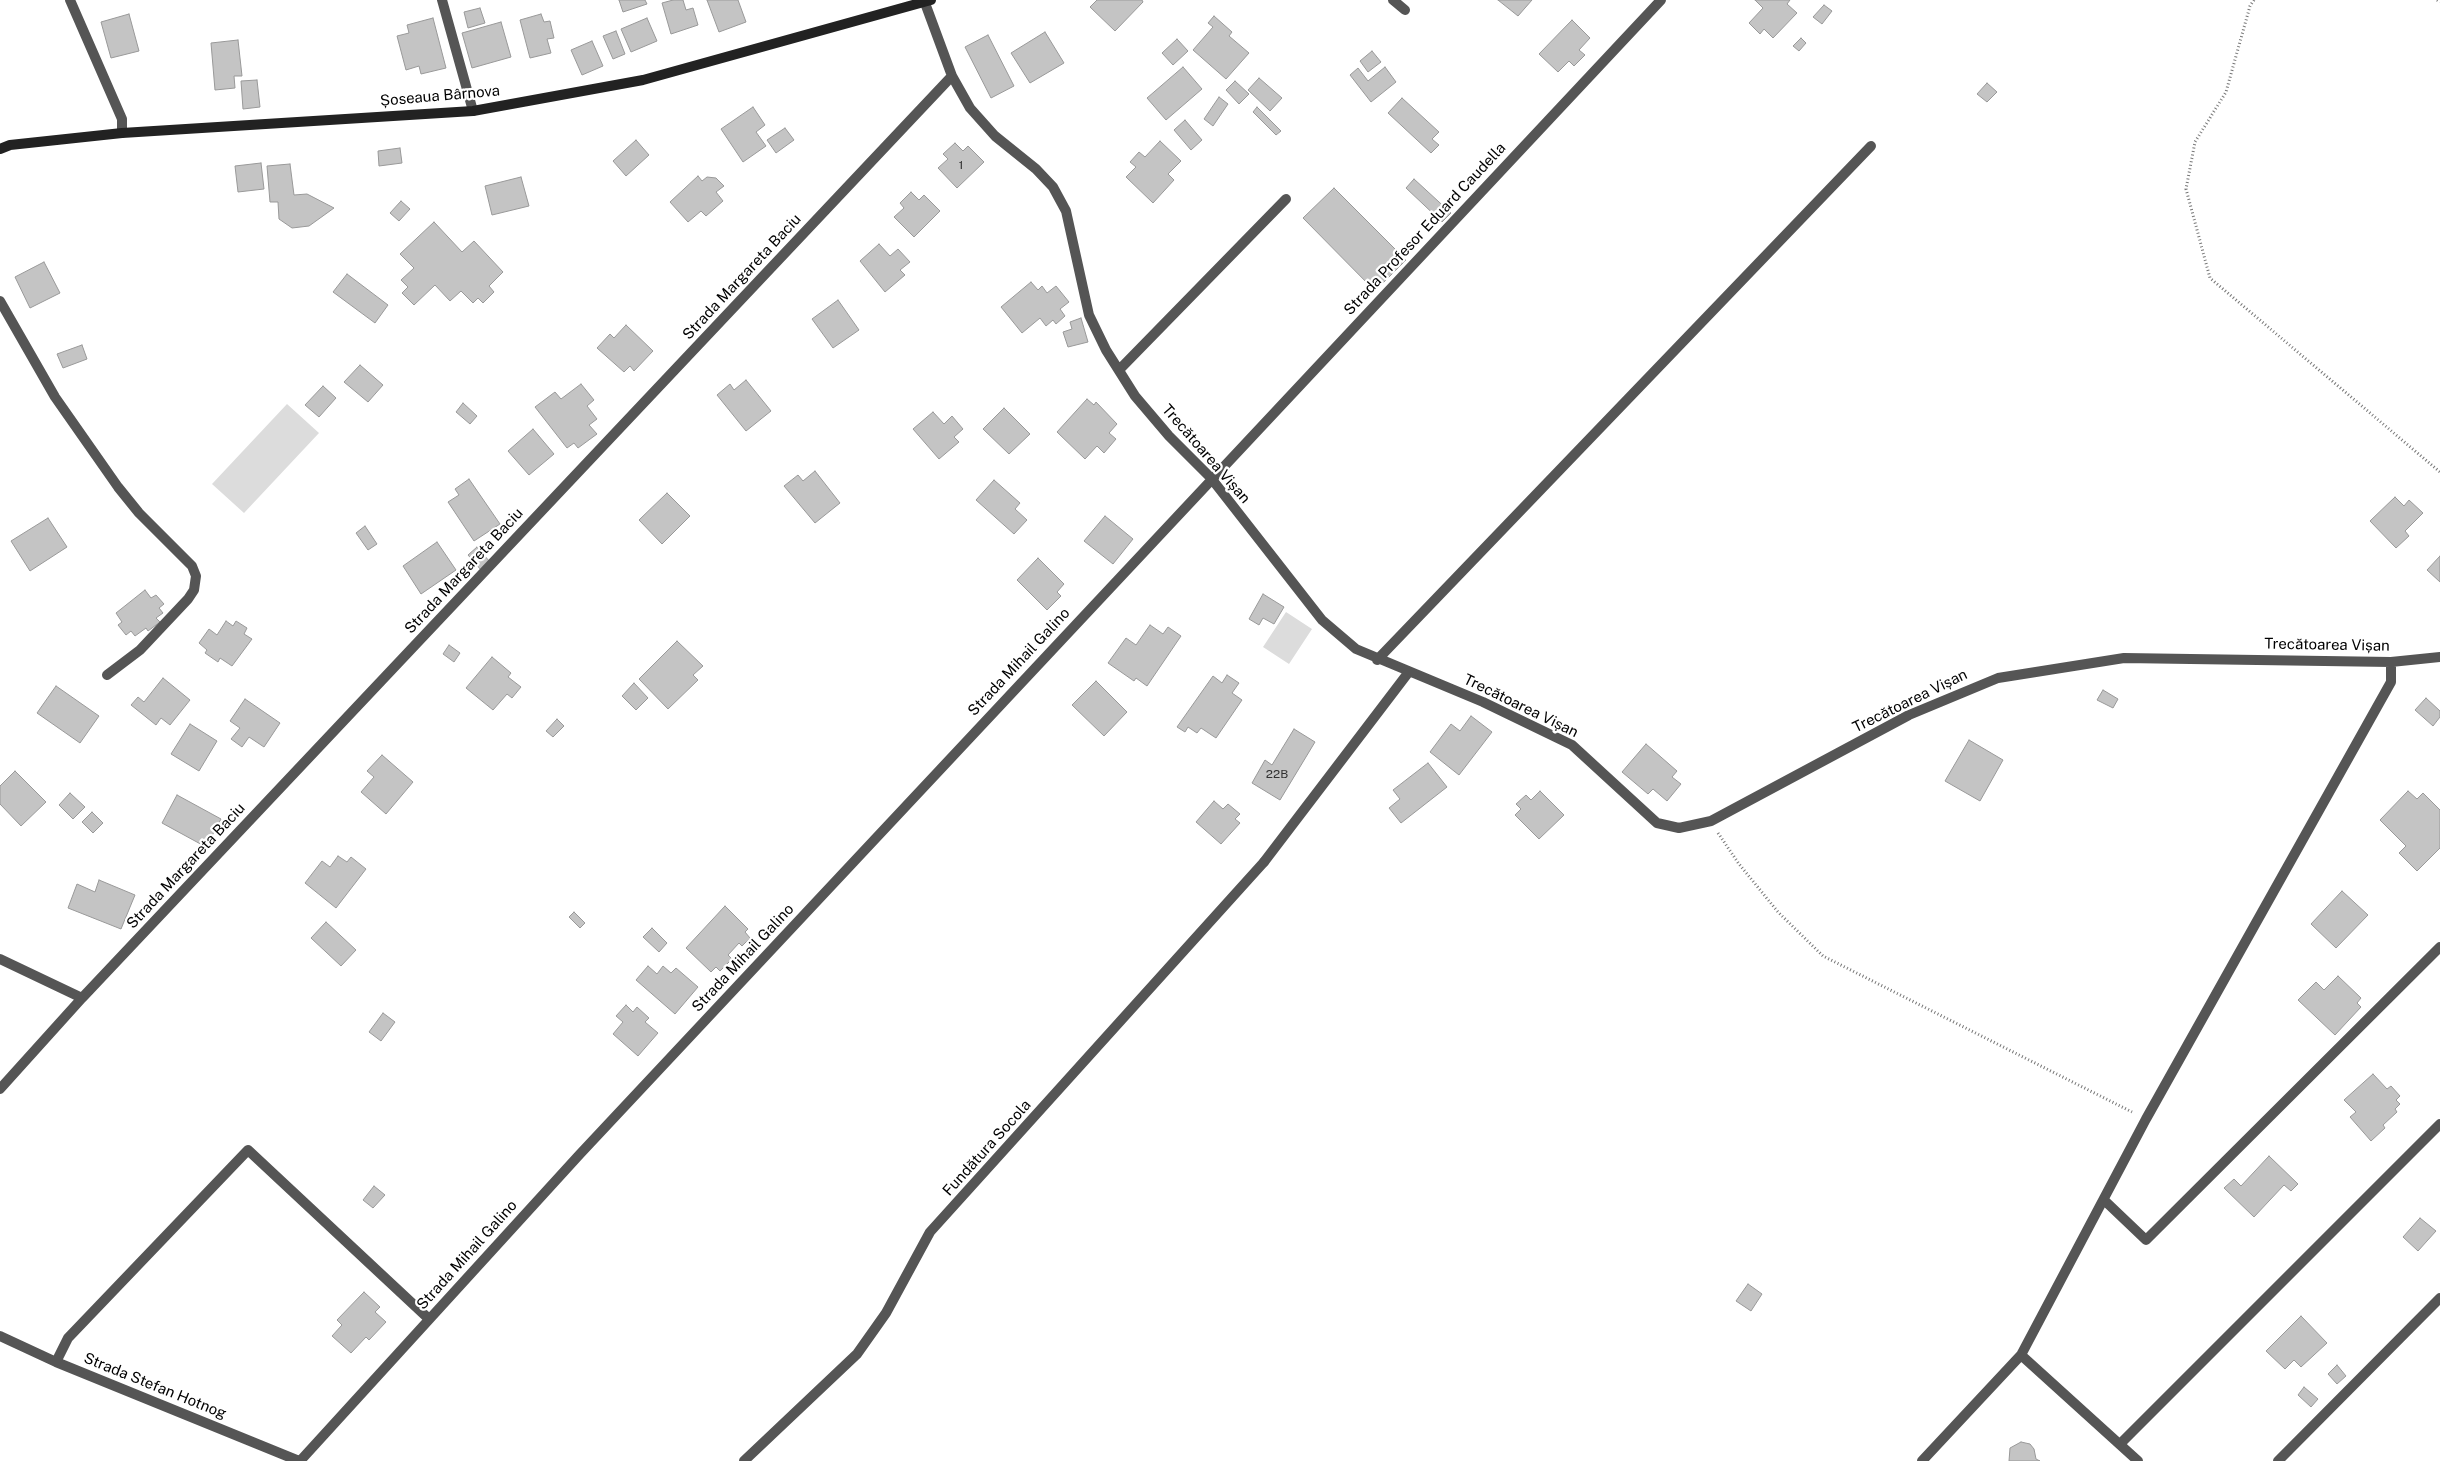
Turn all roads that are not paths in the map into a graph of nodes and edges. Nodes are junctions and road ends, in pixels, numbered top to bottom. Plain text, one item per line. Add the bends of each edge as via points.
1 (70, 0) edge
2 (442, 0) edge
3 (1393, 0) edge
4 (1661, 0) edge
5 (928, 1) edge
6 (1405, 10) dead end
7 (952, 76) junction
8 (473, 111) junction
9 (122, 133) junction
10 (1871, 146) dead end
11 (0, 149) edge
12 (1286, 199) dead end
13 (0, 302) edge
14 (1119, 370) junction
15 (1211, 478) junction
16 (2440, 656) edge
17 (1377, 660) junction
18 (2391, 662) junction
19 (1408, 673) junction
20 (107, 675) dead end
21 (2440, 947) edge
22 (0, 959) edge
23 (82, 998) junction
24 (0, 1089) edge
25 (2440, 1124) edge
26 (2104, 1200) junction
27 (2440, 1298) edge
28 (429, 1320) junction
29 (0, 1336) edge
30 (2021, 1355) junction
31 (56, 1362) junction
32 (2120, 1444) junction
33 (299, 1461) edge
34 (744, 1461) edge
35 (1922, 1461) edge
36 (2138, 1461) edge
37 (2278, 1461) edge

1 - 9 street via 122,119
2 - 8 street
3 - 6 street
4 - 15 street, Strada Profesor Eduard Caudella
5 - 7 street, Trecătoarea Vișan
5 - 8 main road, Șoseaua Bârnova via 644,80
7 - 14 street, Trecătoarea Vișan via 970,108 995,136 1054,186 1066,211 1089,316
7 - 23 street, Strada Margareta Baciu
8 - 9 main road, Șoseaua Bârnova
9 - 11 main road, Șoseaua Bârnova via 10,145
10 - 17 street
12 - 14 street
13 - 20 street via 56,397 118,487 192,566 196,576 194,590 188,598 140,650
14 - 15 street, Trecătoarea Vișan via 1169,436
15 - 17 street, Trecătoarea Vișan via 1322,620 1356,649
15 - 28 street, Strada Mihail Galino
16 - 18 street, Trecătoarea Vișan
17 - 19 street, Trecătoarea Vișan
18 - 19 street, Trecătoarea Vișan via 2124,658 1998,678 1909,715 1711,821 1679,828 1657,823 1572,745 1483,702
18 - 26 street via 2391,682 2146,1119
19 - 34 street, Fundătura Socola via 1264,862 930,1232 886,1313 857,1354
21 - 26 street via 2146,1240
22 - 23 street
23 - 24 street, Strada Margareta Baciu
25 - 32 street
26 - 30 street
27 - 37 street
28 - 31 street via 248,1150 68,1338
28 - 33 street, Strada Mihail Galino
29 - 31 street, Strada Stefan Hotnog
30 - 32 street
30 - 35 street
31 - 33 street, Strada Stefan Hotnog
32 - 36 street

